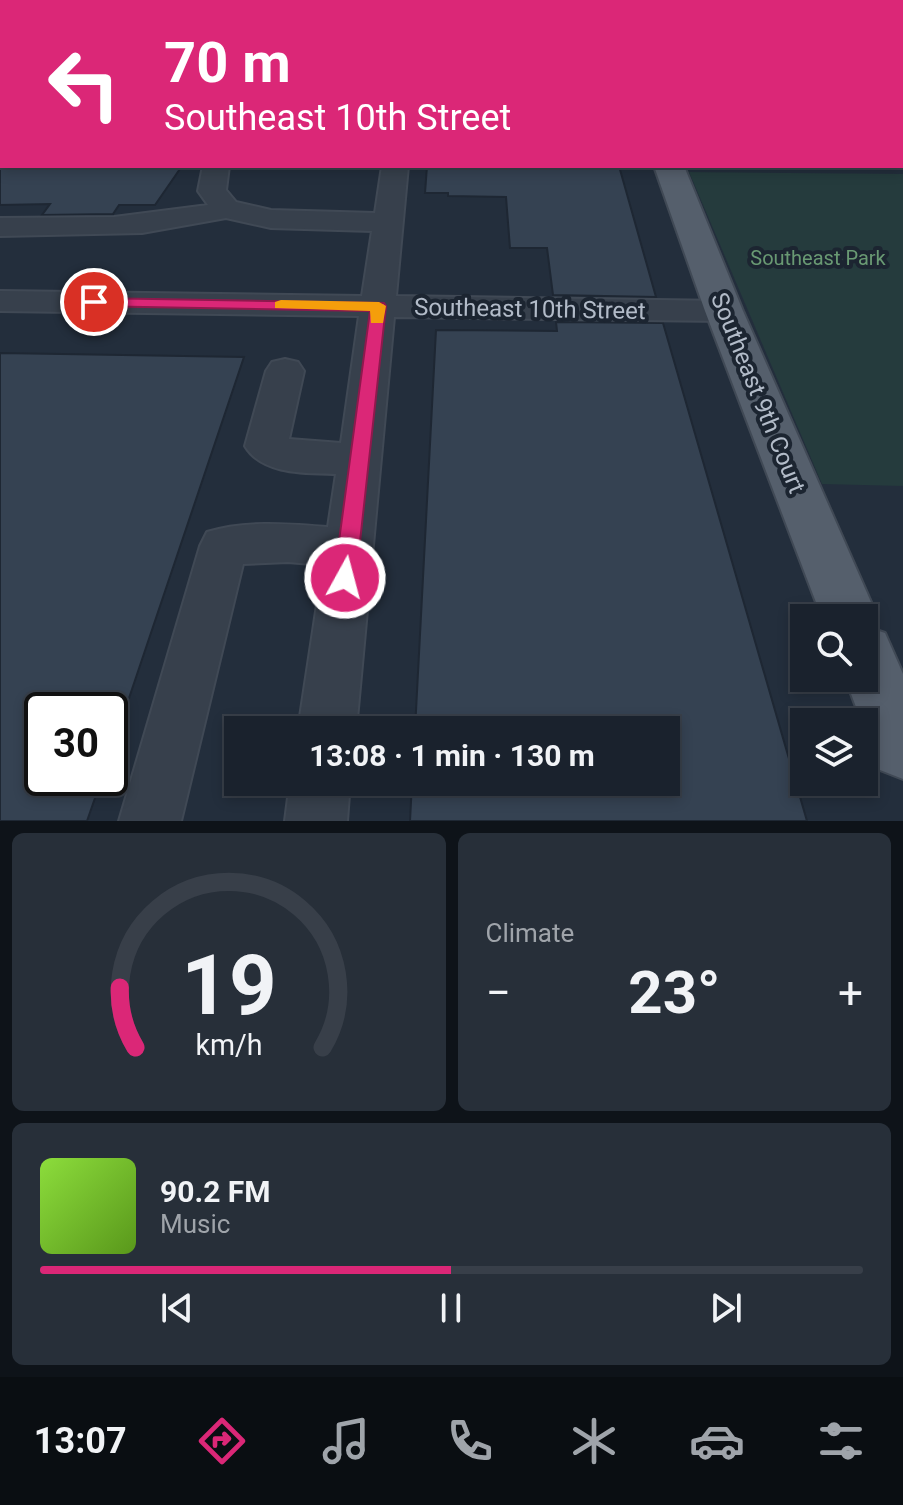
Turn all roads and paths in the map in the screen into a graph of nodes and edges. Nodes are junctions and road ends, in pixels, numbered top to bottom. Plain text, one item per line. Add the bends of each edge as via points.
1 (216, 168) edge
2 (395, 168) edge
3 (670, 168) edge
4 (226, 209) junction
5 (388, 222) junction
6 (0, 227) edge
7 (0, 301) edge
8 (379, 306) junction
9 (724, 311) junction
10 (285, 371) dead end
11 (360, 460) junction
12 (349, 548) junction
13 (844, 604) edge
14 (878, 686) edge
15 (329, 716) edge
16 (903, 747) edge
17 (319, 796) edge
18 (150, 821) edge
19 (316, 821) edge

1 - 4 street via 212,191
2 - 5 street
3 - 9 main road, Southeast 9th Court
4 - 5 street via 271,219
4 - 6 street via 147,225
5 - 8 street
7 - 8 street, Southeast 10th Street
8 - 9 street, Southeast 10th Street
8 - 11 street
9 - 13 main road, Southeast 9th Court
10 - 11 street via 266,446 289,456
11 - 12 street
12 - 15 street
12 - 18 street via 288,543 224,546
14 - 16 main road
17 - 19 street

